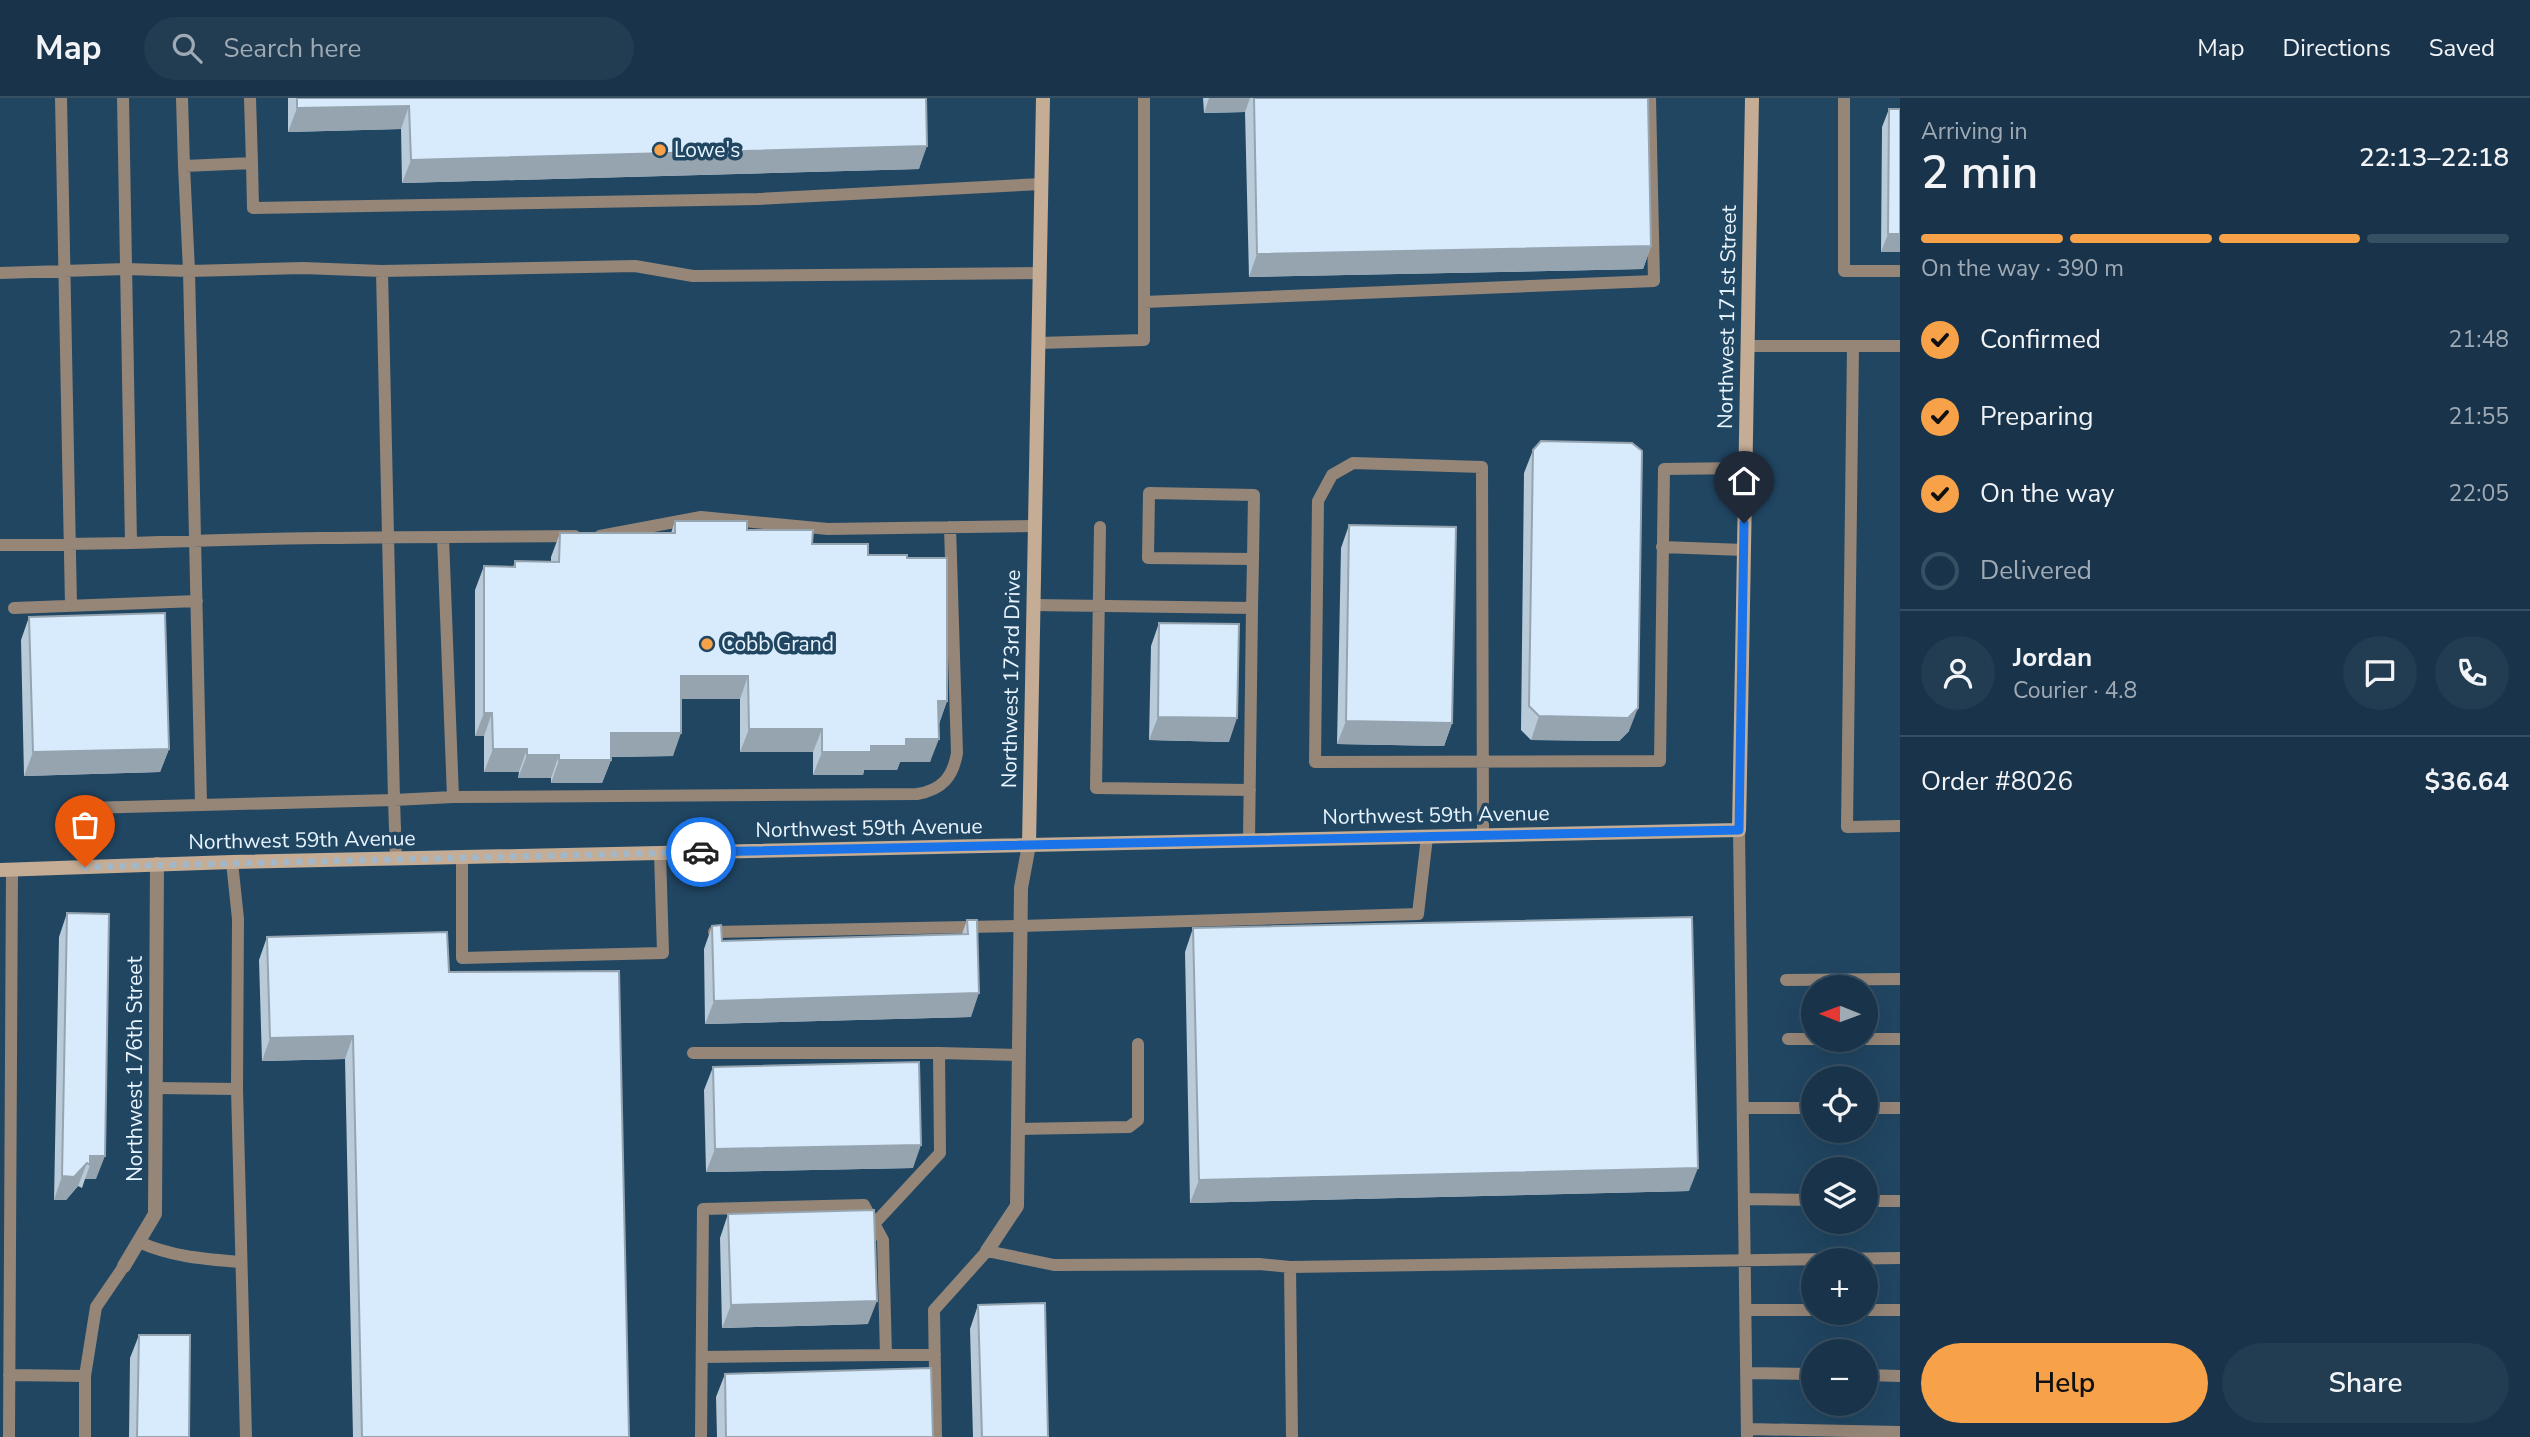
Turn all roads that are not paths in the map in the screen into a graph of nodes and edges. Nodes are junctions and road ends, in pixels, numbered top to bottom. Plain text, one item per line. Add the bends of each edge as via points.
1 (61, 98) edge
2 (123, 98) edge
3 (182, 98) edge
4 (250, 98) edge
5 (1043, 98) edge
6 (1144, 98) edge
7 (1650, 98) edge
8 (1752, 98) edge
9 (1844, 98) edge
10 (252, 163) junction
11 (184, 166) junction
12 (1041, 184) junction
13 (126, 269) junction
14 (64, 271) junction
15 (189, 271) junction
16 (382, 271) junction
17 (1900, 271) edge
18 (0, 273) edge
19 (1040, 273) junction
20 (1144, 302) junction
21 (1038, 343) junction
22 (1747, 346) junction
23 (1853, 346) junction
24 (1900, 346) edge
25 (1745, 468) junction
26 (1035, 526) junction
27 (950, 527) junction
28 (1100, 527) dead end
29 (443, 537) junction
30 (388, 538) junction
31 (195, 540) junction
32 (131, 542) junction
33 (69, 544) junction
34 (0, 545) edge
35 (1662, 547) junction
36 (1744, 550) junction
37 (1253, 559) junction
38 (197, 601) junction
39 (1033, 605) junction
40 (72, 606) junction
41 (1099, 606) junction
42 (14, 608) dead end
43 (1252, 608) junction
44 (1482, 762) junction
45 (1250, 790) junction
46 (453, 797) junction
47 (394, 800) junction
48 (201, 805) junction
49 (85, 808) dead end
50 (1900, 826) edge
51 (1739, 830) junction
52 (1483, 835) junction
53 (1427, 837) junction
54 (1249, 840) junction
55 (1029, 845) junction
56 (660, 853) junction
57 (462, 858) junction
58 (396, 859) junction
59 (232, 862) junction
60 (157, 864) junction
61 (6, 870) edge
62 (1020, 926) junction
63 (713, 932) edge
64 (1900, 979) edge
65 (1786, 980) dead end
66 (1788, 1039) dead end
67 (1801, 1039) edge
68 (1878, 1039) edge
69 (1900, 1039) edge
70 (1138, 1044) dead end
71 (693, 1053) dead end
72 (939, 1053) junction
73 (1018, 1055) junction
74 (156, 1088) junction
75 (237, 1089) junction
76 (1743, 1108) junction
77 (1801, 1108) edge
78 (1878, 1108) edge
79 (1900, 1108) edge
80 (1017, 1129) junction
81 (1744, 1199) junction
82 (1801, 1200) edge
83 (1878, 1200) edge
84 (1900, 1201) edge
85 (874, 1224) junction
86 (139, 1242) junction
87 (987, 1251) junction
88 (1900, 1258) edge
89 (1745, 1260) junction
90 (240, 1262) junction
91 (124, 1266) joint
92 (1290, 1267) junction
93 (1746, 1310) junction
94 (1801, 1310) edge
95 (1878, 1310) edge
96 (1900, 1310) edge
97 (886, 1355) junction
98 (935, 1355) junction
99 (702, 1357) junction
100 (1747, 1373) junction
101 (1801, 1374) edge
102 (9, 1375) junction
103 (1878, 1375) edge
104 (85, 1376) junction
105 (1900, 1376) edge
106 (1900, 1432) edge
107 (1747, 1433) edge
108 (9, 1437) edge
109 (85, 1437) edge
110 (246, 1437) edge
111 (701, 1437) edge
112 (936, 1437) edge
113 (1292, 1437) edge

1 - 14 lane
2 - 13 lane
3 - 11 lane
4 - 10 lane
5 - 12 street, Northwest 173rd Drive
6 - 20 lane
7 - 20 lane via 1654,281
8 - 22 street, Northwest 171st Street
9 - 17 lane via 1844,271
10 - 11 lane
10 - 12 lane via 253,208 758,199
11 - 15 lane
12 - 19 street, Northwest 173rd Drive
13 - 14 lane
13 - 15 lane
13 - 32 lane
14 - 18 lane
14 - 33 lane
15 - 16 lane
15 - 31 lane
16 - 19 lane via 635,266 693,276
16 - 30 lane
19 - 21 street, Northwest 173rd Drive
20 - 21 lane via 1144,340
21 - 26 street, Northwest 173rd Drive
22 - 23 lane
22 - 25 street, Northwest 171st Street
23 - 24 lane
23 - 50 lane via 1847,827
25 - 35 lane via 1664,470
25 - 36 street, Northwest 171st Street
26 - 27 lane
26 - 39 street, Northwest 173rd Drive
27 - 29 lane via 828,529 701,517 606,536
27 - 46 lane via 957,753 950,777 930,792
28 - 41 lane
29 - 30 lane
29 - 46 lane
30 - 31 lane
30 - 47 lane
31 - 32 lane
31 - 38 lane
32 - 33 lane
33 - 34 lane
33 - 40 lane
35 - 36 lane
35 - 44 lane via 1660,761
36 - 51 street, Northwest 171st Street
37 - 37 lane via 1148,558 1149,493 1254,495
37 - 43 lane
38 - 40 lane
38 - 48 lane
39 - 41 lane
39 - 55 street, Northwest 173rd Drive
40 - 42 lane
41 - 43 lane
41 - 45 lane via 1096,788
43 - 45 lane
44 - 44 lane via 1315,762 1318,501 1332,475 1353,463 1482,467
44 - 52 lane
45 - 54 lane
46 - 47 lane
47 - 48 lane
47 - 58 lane
48 - 49 lane
51 - 52 street, Northwest 59th Avenue
51 - 76 lane
52 - 53 street, Northwest 59th Avenue
53 - 54 street, Northwest 59th Avenue
53 - 62 lane via 1418,914
54 - 55 street, Northwest 59th Avenue
55 - 56 street, Northwest 59th Avenue
55 - 62 street, Northwest 173rd Drive
56 - 57 street, Northwest 59th Avenue
56 - 57 lane via 663,953 462,958
57 - 58 street, Northwest 59th Avenue
58 - 59 street, Northwest 59th Avenue
59 - 60 street, Northwest 59th Avenue
59 - 75 lane via 238,919
60 - 61 street, Northwest 59th Avenue
60 - 74 street, Northwest 176th Street
61 - 102 lane
62 - 63 lane
62 - 73 street, Northwest 173rd Drive
64 - 65 lane
66 - 67 lane
68 - 69 lane
70 - 80 lane via 1138,1120 1129,1127
71 - 72 lane
72 - 73 lane
72 - 85 lane via 940,1153
73 - 80 street, Northwest 173rd Drive
74 - 75 lane
74 - 86 street, Northwest 176th Street via 155,1214
75 - 90 lane
76 - 77 lane
76 - 81 lane
78 - 79 lane
80 - 87 street, Northwest 173rd Drive via 1017,1206
81 - 82 lane
81 - 89 lane
83 - 84 lane
85 - 97 lane via 883,1240
85 - 99 lane via 864,1205 703,1209
86 - 90 lane via 193,1259
86 - 91 street, Northwest 176th Street
87 - 92 lane via 1054,1265
87 - 98 lane via 934,1310
88 - 89 lane
89 - 92 lane
89 - 93 lane
90 - 110 lane
91 - 104 lane via 96,1307
92 - 113 lane
93 - 94 lane
93 - 100 lane
95 - 96 lane
97 - 98 lane
97 - 99 lane
98 - 112 lane
99 - 111 lane
100 - 101 lane
100 - 107 lane
102 - 104 lane
102 - 108 lane
103 - 105 lane
104 - 109 lane
106 - 107 lane

